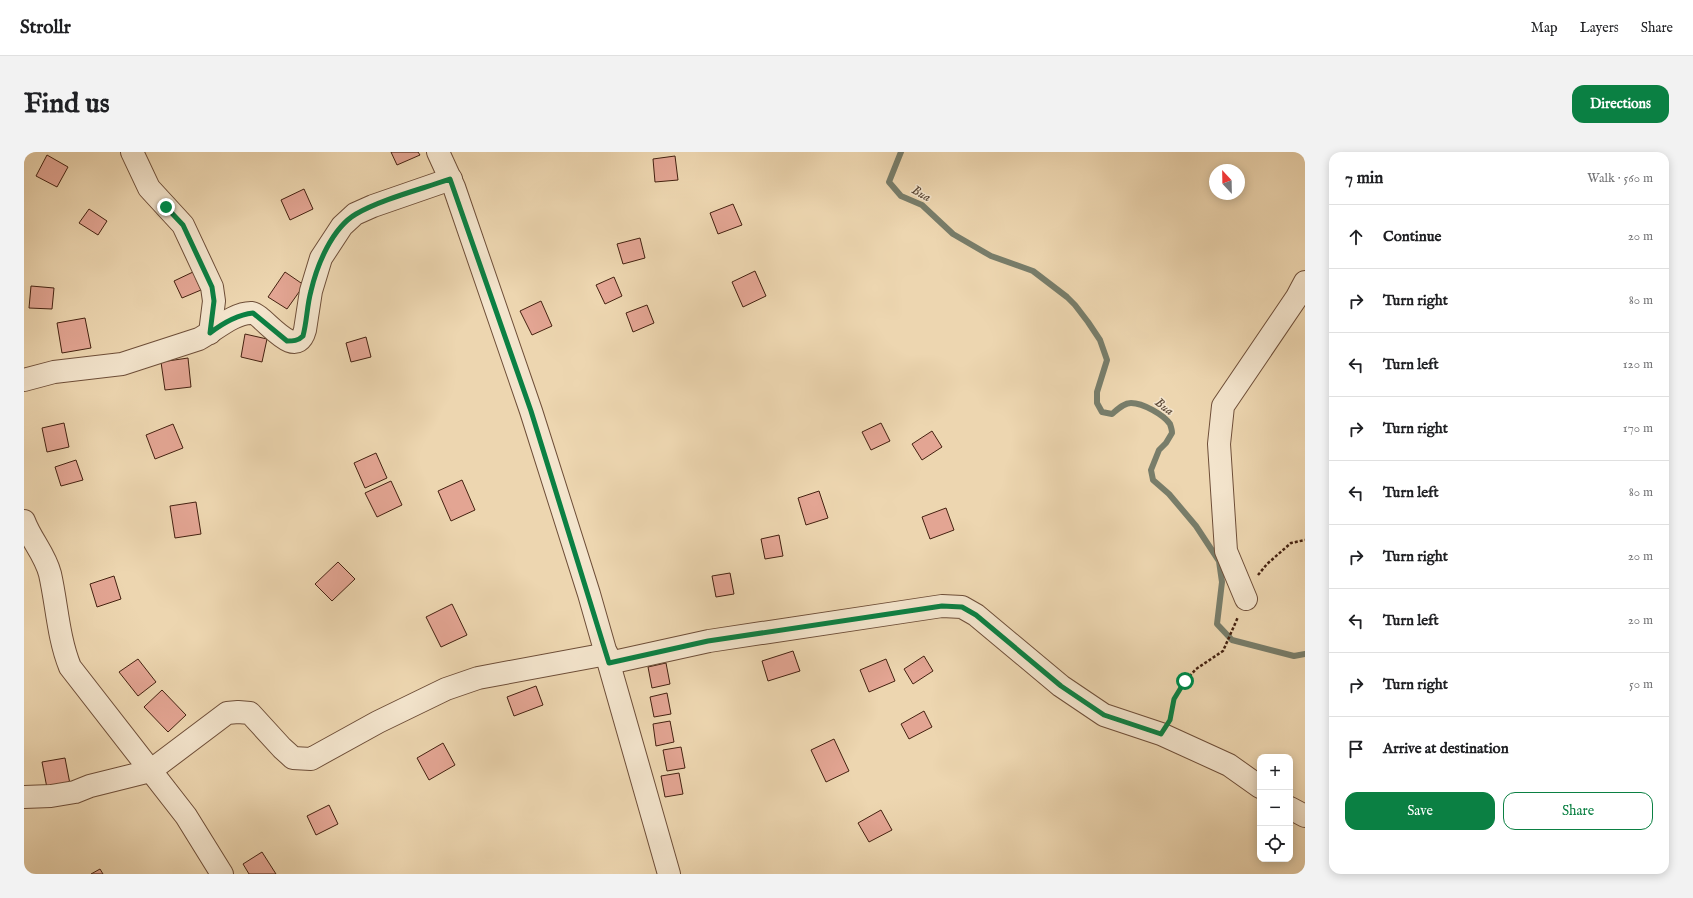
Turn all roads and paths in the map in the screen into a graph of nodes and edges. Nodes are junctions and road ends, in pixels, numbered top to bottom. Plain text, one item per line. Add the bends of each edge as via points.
1 (132, 152) edge
2 (438, 152) edge
3 (450, 179) junction
4 (1305, 282) edge
5 (210, 333) junction
6 (24, 380) edge
7 (24, 521) edge
8 (1305, 540) edge
9 (1242, 607) junction
10 (608, 659) junction
11 (1161, 734) junction
12 (150, 771) junction
13 (1257, 785) edge
14 (24, 797) edge
15 (1293, 810) edge
16 (1305, 816) edge
17 (222, 874) edge
18 (669, 874) edge

1 - 5 street via 149,188 183,225 212,287 214,301
2 - 3 street
3 - 5 street via 372,206 355,214 342,226 321,258 311,291 303,336 300,339 287,341 253,313 226,322
3 - 10 street via 531,411
4 - 9 street via 1223,406 1219,444 1226,551
5 - 6 street via 199,339 122,364 54,372
7 - 12 street via 44,555 50,573 64,651 70,667
8 - 9 path via 1291,543 1267,564 1254,580
9 - 11 path via 1223,651 1196,669 1182,685 1174,699 1170,720
10 - 11 street via 732,637 942,606 962,607 976,615 1061,686 1104,715
10 - 12 street via 478,678 453,686 311,758 293,758 250,712 227,713
10 - 18 street
11 - 13 street via 1229,765
12 - 14 street via 75,792
12 - 17 street via 186,816
15 - 16 street

